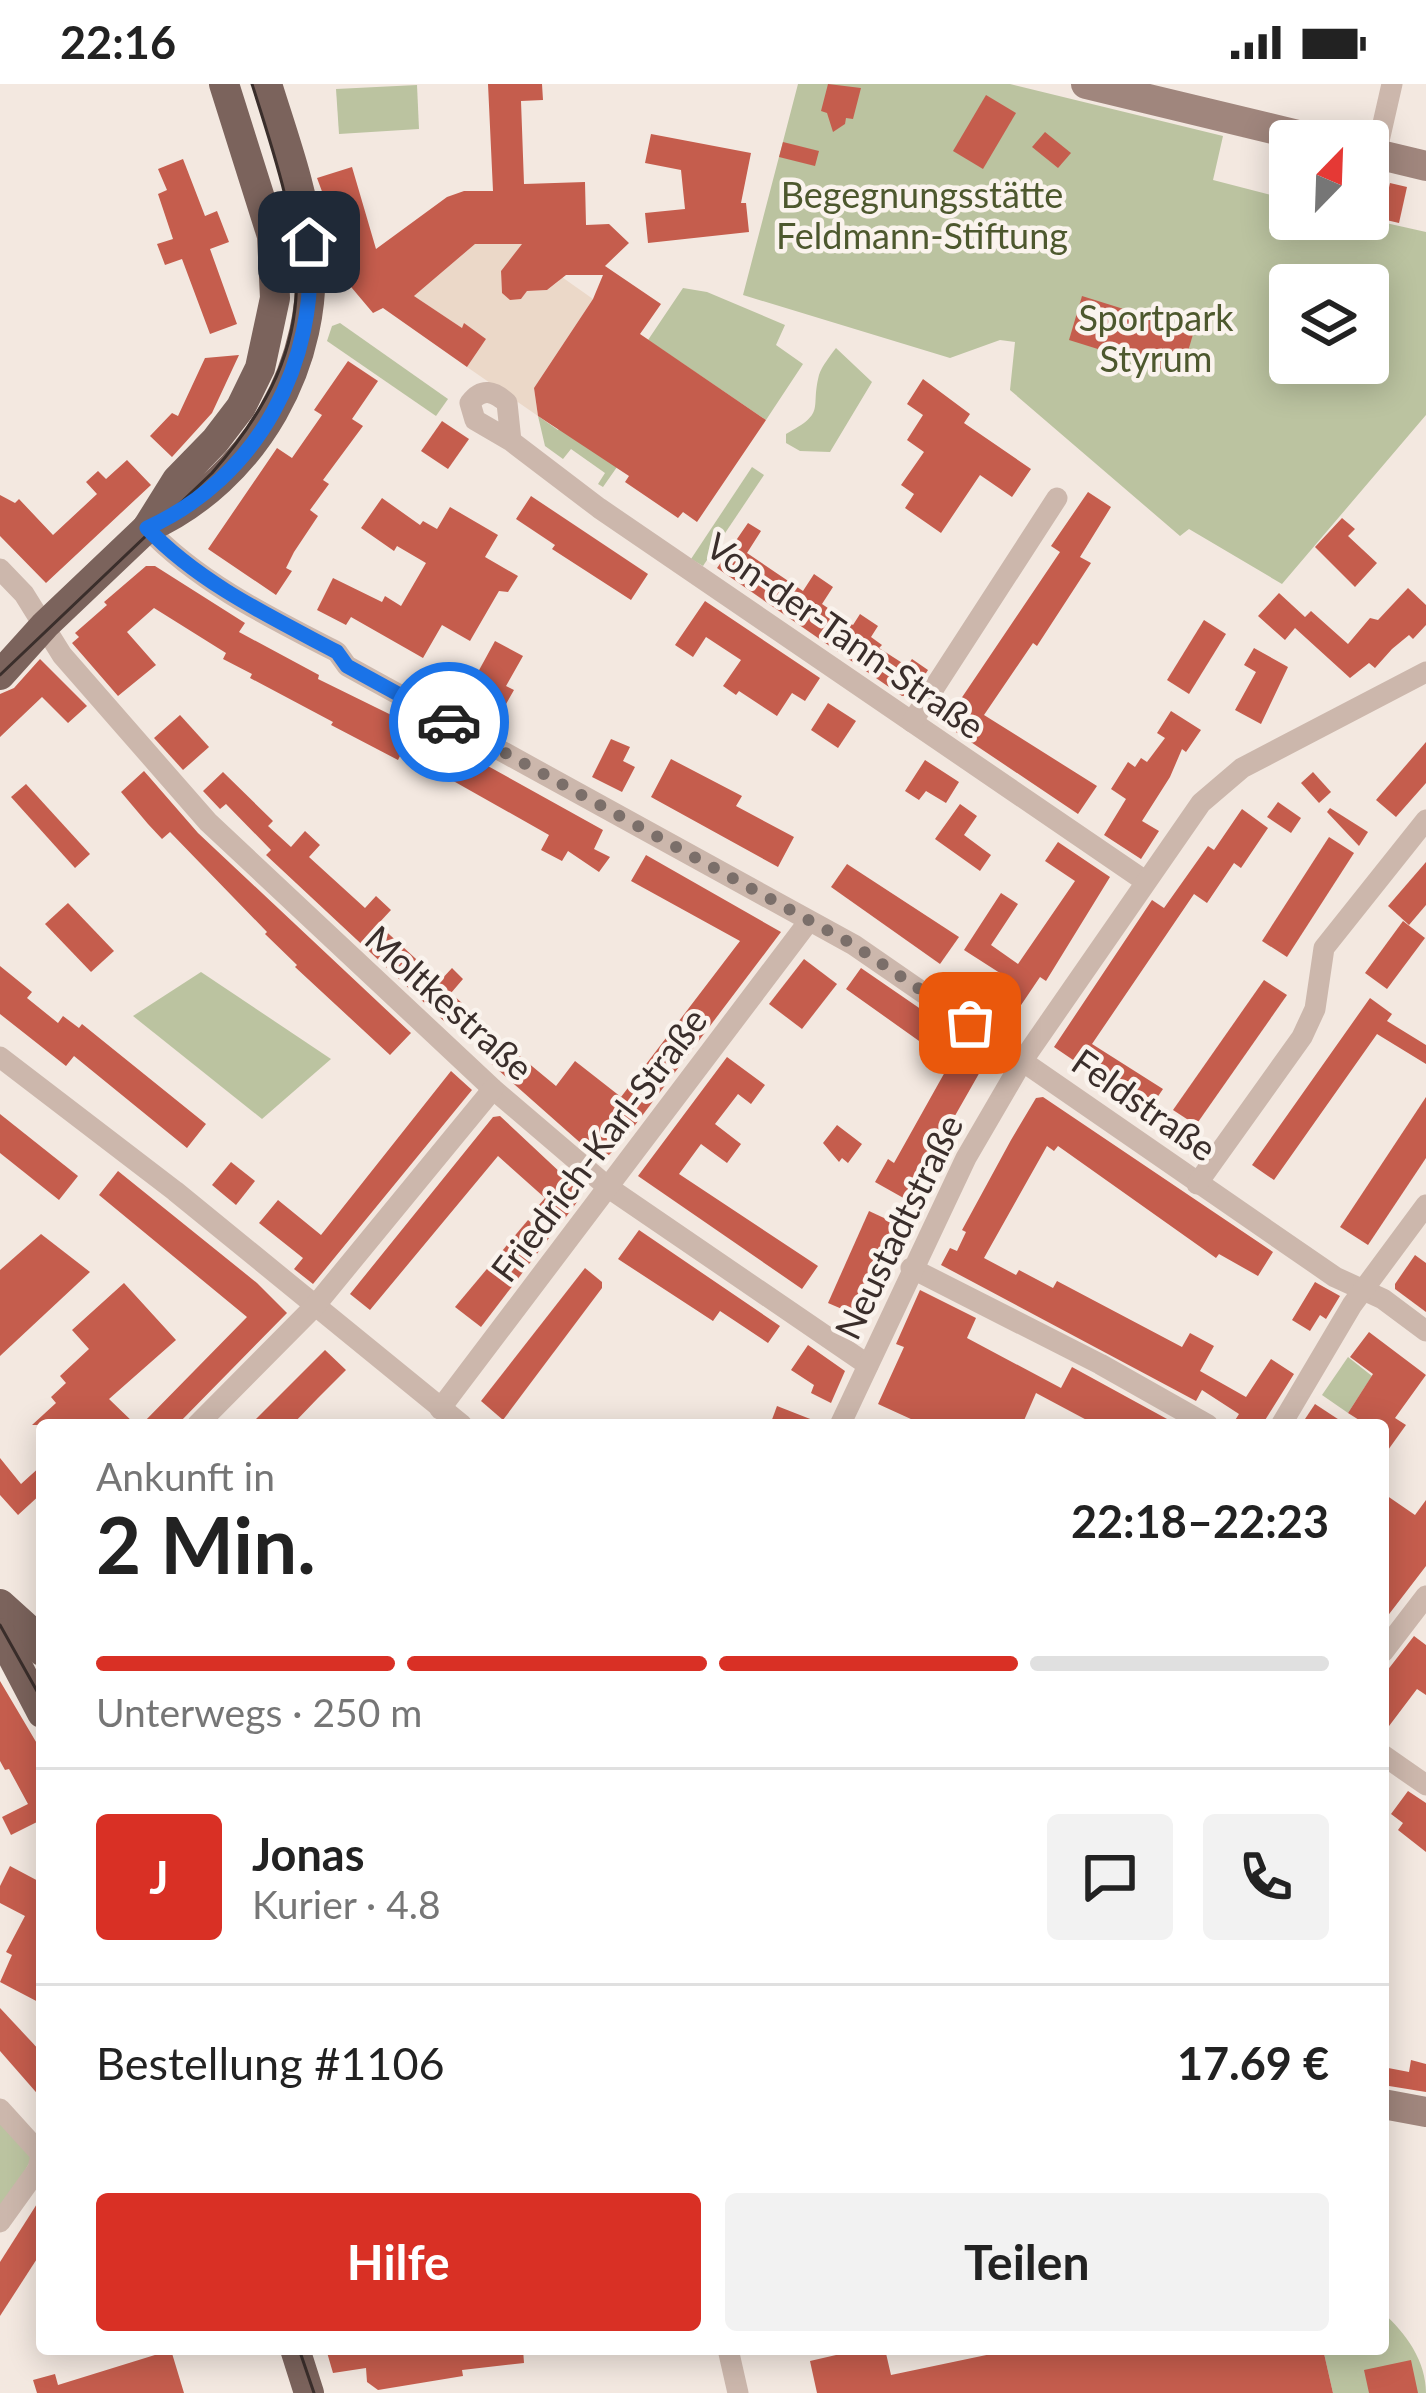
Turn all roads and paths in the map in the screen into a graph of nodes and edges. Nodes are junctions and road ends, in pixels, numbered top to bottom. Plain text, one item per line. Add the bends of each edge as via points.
1 (224, 84) edge
2 (267, 84) edge
3 (1086, 84) edge
4 (1392, 84) edge
5 (1382, 120) edge
6 (1269, 128) edge
7 (1389, 157) edge
8 (1426, 166) edge
9 (511, 441) dead end
10 (1057, 498) dead end
11 (147, 528) junction
12 (0, 569) edge
13 (45, 626) junction
14 (0, 648) edge
15 (1426, 672) edge
16 (0, 674) edge
17 (911, 722) junction
18 (1426, 820) edge
19 (1145, 881) junction
20 (809, 921) junction
21 (0, 1057) edge
22 (1023, 1060) junction
23 (493, 1089) junction
24 (1198, 1184) junction
25 (609, 1188) junction
26 (1426, 1205) edge
27 (911, 1268) junction
28 (1366, 1292) junction
29 (314, 1307) junction
30 (1426, 1331) edge
31 (868, 1365) junction
32 (440, 1408) junction
33 (203, 1419) edge
34 (454, 1419) edge
35 (844, 1419) edge
36 (1197, 1419) edge
37 (1285, 1419) edge
38 (1426, 1596) edge
39 (0, 1604) edge
40 (0, 1634) edge
41 (36, 1641) edge
42 (1389, 1644) edge
43 (36, 1700) edge
44 (1389, 1759) edge
45 (1426, 1785) edge
46 (1389, 2105) edge
47 (0, 2108) edge
48 (1426, 2112) edge
49 (36, 2146) edge
50 (36, 2172) edge
51 (0, 2222) edge
52 (297, 2355) edge
53 (729, 2355) edge
54 (309, 2393) edge
55 (738, 2393) edge

1 - 11 main road via 272,236 271,326 241,407
2 - 11 main road via 304,209 304,332 290,380 239,461 196,503
3 - 6 street
4 - 5 street
7 - 8 street
9 - 17 street, Von-der-Tann-Straße
10 - 17 street
11 - 13 main road
11 - 20 street, Feldstraße via 184,562 337,652 347,666
12 - 13 street, Moltkestraße
13 - 14 main road
13 - 16 main road
13 - 23 street, Moltkestraße via 208,821
15 - 19 street, Neustadtstraße via 1242,768 1201,803
17 - 19 street, Von-der-Tann-Straße
18 - 24 street via 1324,948 1315,1010 1301,1037
19 - 22 street, Neustadtstraße
20 - 22 street, Feldstraße
20 - 25 street, Friedrich-Karl-Straße
21 - 29 street
22 - 24 street, Feldstraße
22 - 27 street, Neustadtstraße
23 - 25 street, Moltkestraße
23 - 29 street
24 - 28 street, Feldstraße
25 - 31 street, Moltkestraße
25 - 32 street, Friedrich-Karl-Straße
26 - 28 street
27 - 31 street, Neustadtstraße
27 - 36 street
28 - 30 street, Feldstraße
28 - 37 street
29 - 32 street
29 - 33 street
31 - 35 street, Neustadtstraße
32 - 34 street
38 - 42 street
39 - 41 main road
40 - 43 main road
44 - 45 street
46 - 48 street
47 - 49 street
50 - 51 street
52 - 54 main road
53 - 55 street

